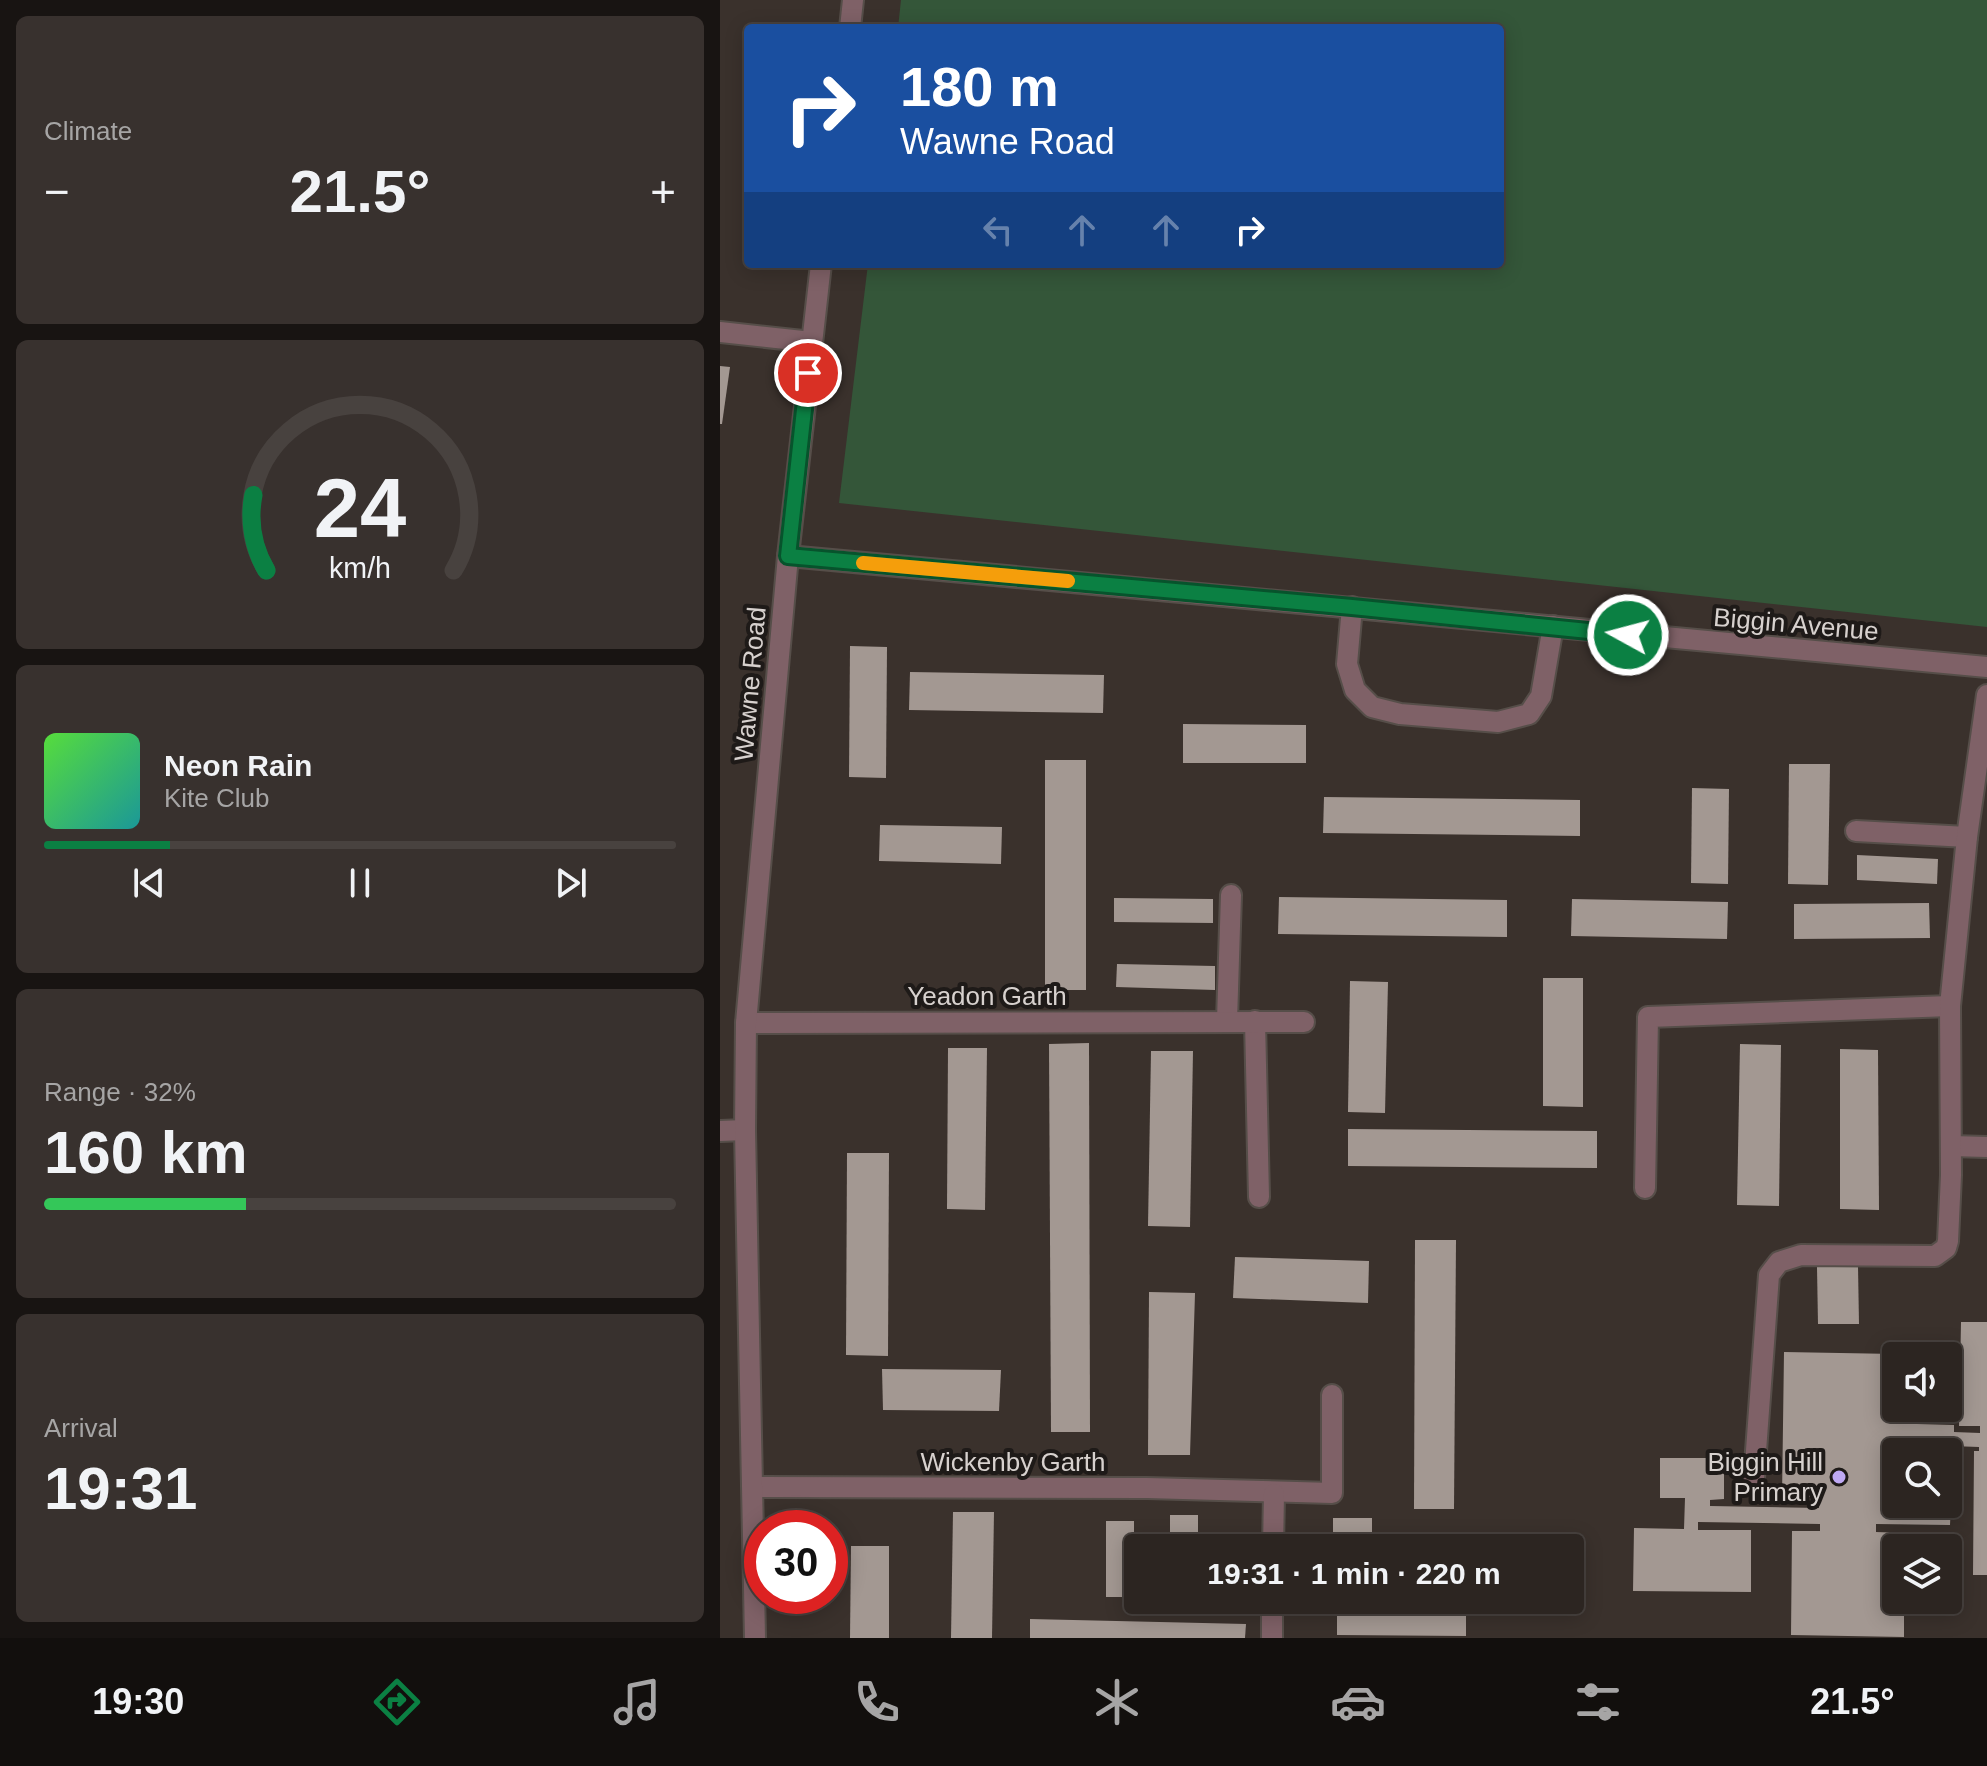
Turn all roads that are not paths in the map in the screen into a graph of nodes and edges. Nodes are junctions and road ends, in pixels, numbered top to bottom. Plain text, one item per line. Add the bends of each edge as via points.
1 (853, 0) edge
2 (850, 24) edge
3 (821, 268) edge
4 (720, 332) edge
5 (812, 342) junction
6 (788, 556) junction
7 (1352, 607) junction
8 (1553, 626) junction
9 (1987, 667) edge
10 (1987, 695) edge
11 (1856, 831) dead end
12 (1967, 837) junction
13 (1231, 895) dead end
14 (1950, 1006) junction
15 (1227, 1021) junction
16 (1255, 1021) junction
17 (1304, 1022) dead end
18 (746, 1023) junction
19 (745, 1130) junction
20 (720, 1131) edge
21 (1951, 1146) junction
22 (1987, 1147) edge
23 (1645, 1188) dead end
24 (1259, 1197) dead end
25 (1332, 1395) dead end
26 (1754, 1478) dead end
27 (753, 1487) junction
28 (1274, 1494) junction
29 (1273, 1534) edge
30 (1272, 1614) edge
31 (755, 1638) edge
32 (1272, 1638) edge

1 - 2 street
3 - 5 street, Wawne Road
4 - 5 street
5 - 6 street, Wawne Road
6 - 7 street, Biggin Avenue
6 - 18 street, Wawne Road
7 - 8 street, Biggin Avenue
7 - 8 street via 1347,664 1355,690 1372,707 1433,718 1498,722 1529,714 1541,696
8 - 9 street, Biggin Avenue
10 - 12 street
11 - 12 street
12 - 14 street
13 - 15 street
14 - 21 street
14 - 23 street via 1648,1017
15 - 16 street, Yeadon Garth
15 - 18 street, Yeadon Garth
16 - 17 street, Yeadon Garth
16 - 24 street
18 - 19 street, Wawne Road
19 - 20 street
19 - 27 street, Wawne Road
21 - 22 street
21 - 26 street via 1948,1241 1935,1256 1801,1255 1787,1258 1769,1275
25 - 28 street, Wickenby Garth via 1332,1493
27 - 28 street, Wickenby Garth via 1147,1488
27 - 31 street, Wawne Road
28 - 29 street
30 - 32 street

